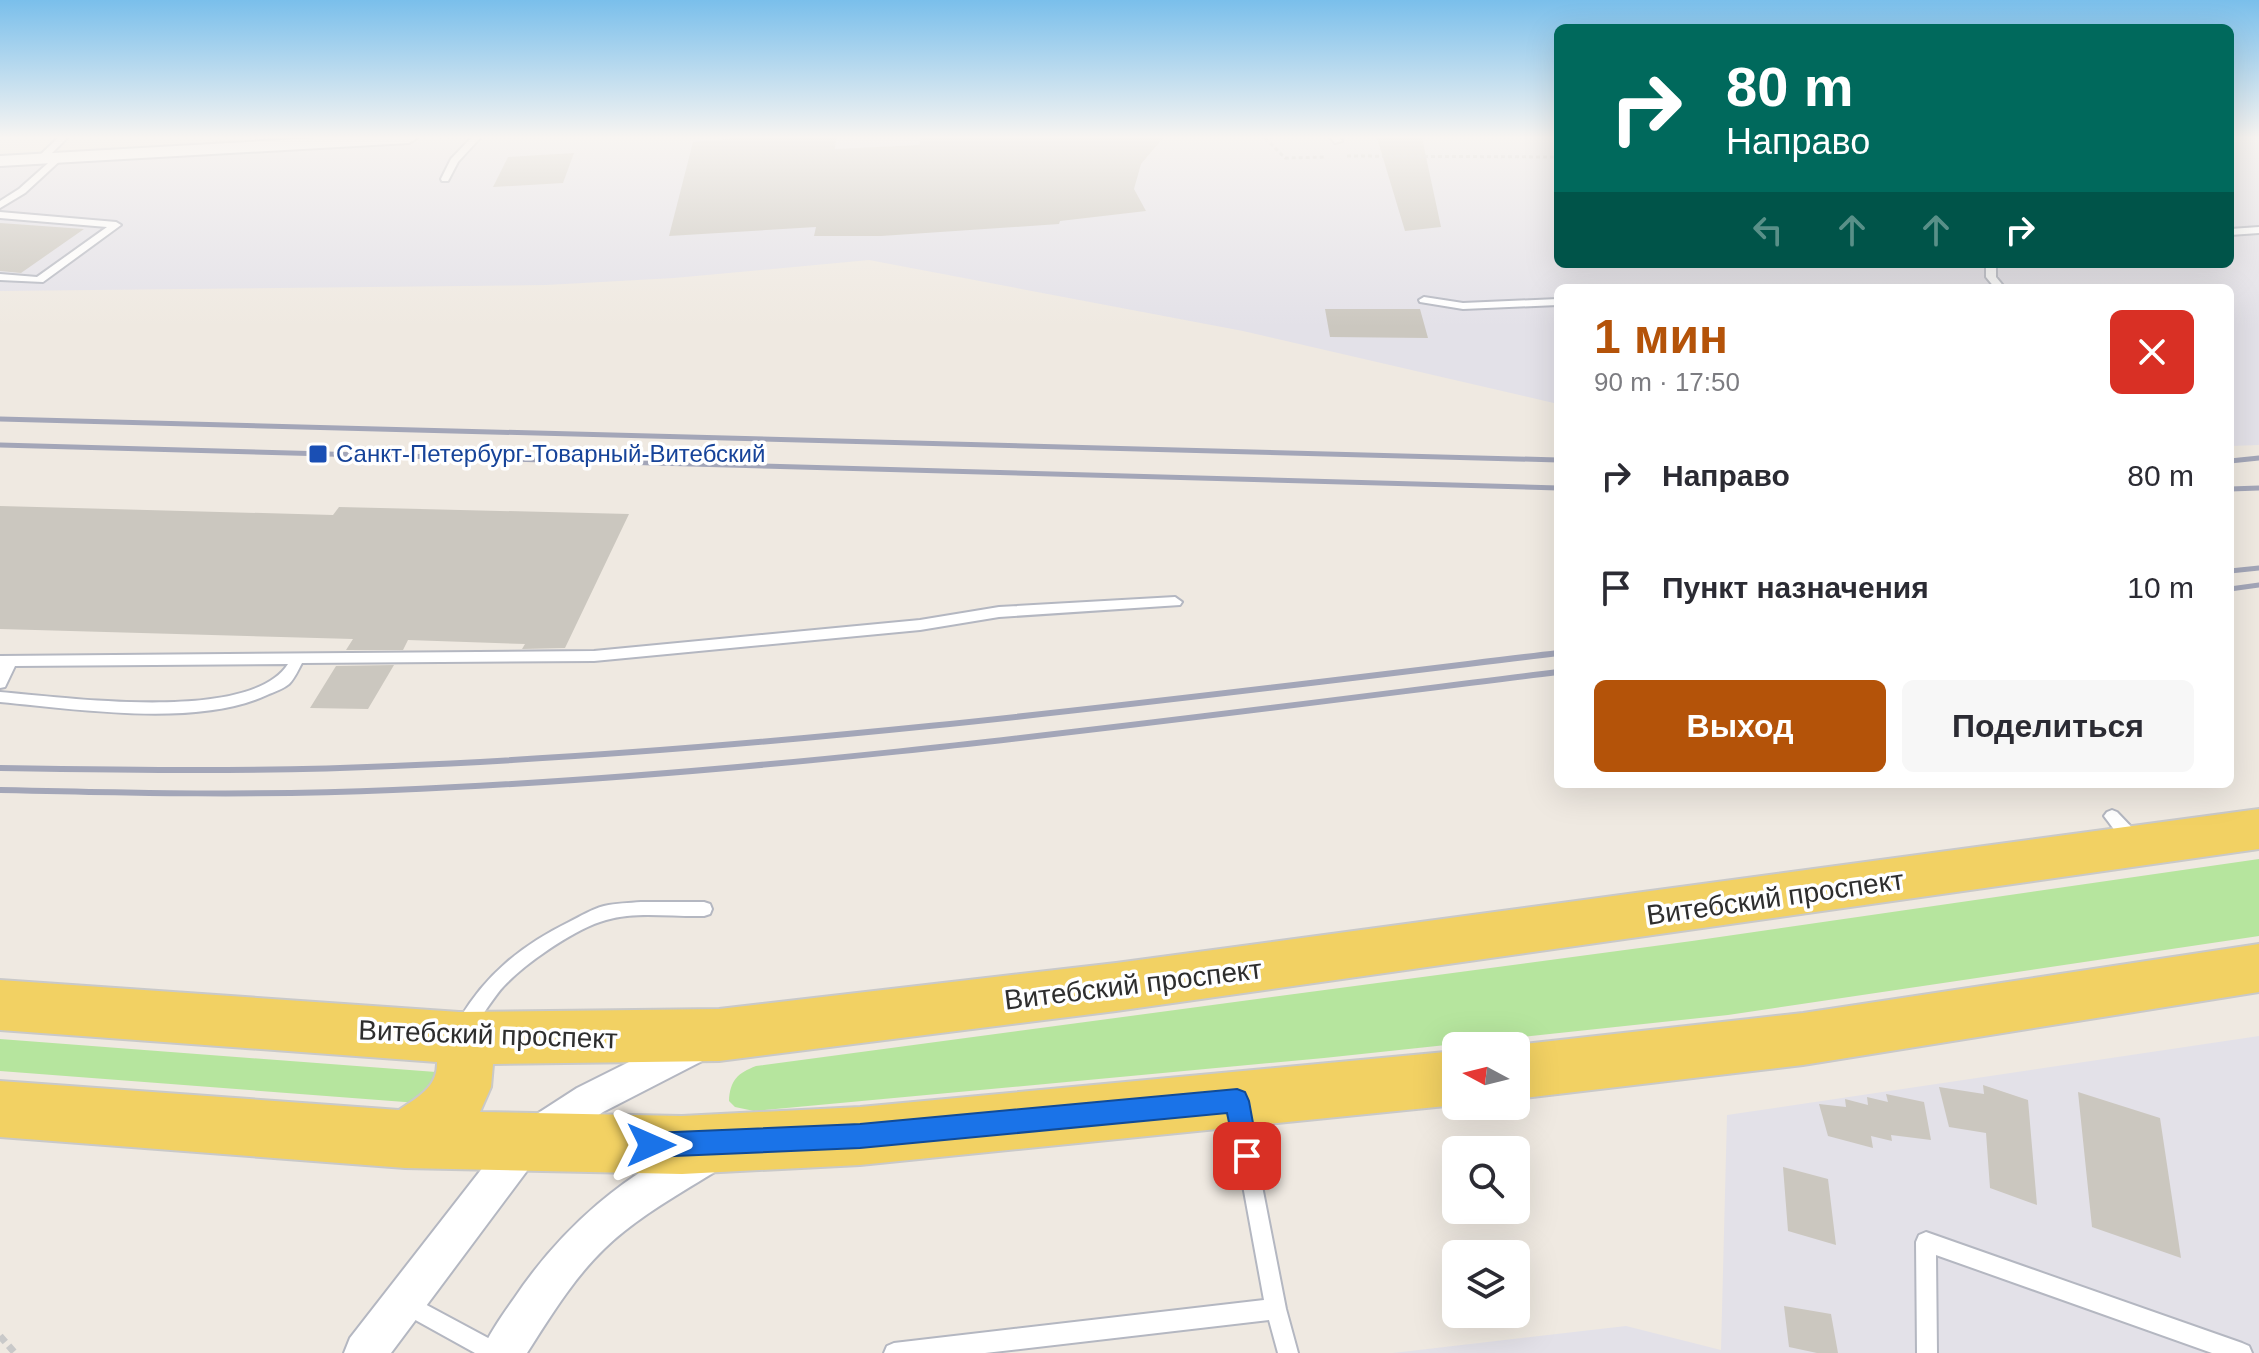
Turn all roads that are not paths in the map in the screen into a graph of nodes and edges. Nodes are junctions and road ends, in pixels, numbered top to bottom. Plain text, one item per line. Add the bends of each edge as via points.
1 (0, 215) edge
2 (2259, 230) edge
3 (2234, 232) edge
4 (0, 277) edge
5 (1424, 300) dead end
6 (1554, 302) edge
7 (1175, 602) dead end
8 (298, 659) junction
9 (5, 661) edge
10 (0, 683) edge
11 (0, 697) edge
12 (2259, 829) edge
13 (704, 909) dead end
14 (2259, 968) edge
15 (0, 1005) edge
16 (719, 1035) junction
17 (459, 1038) junction
18 (1530, 1070) edge
19 (1442, 1079) edge
20 (1237, 1101) junction
21 (0, 1109) edge
22 (405, 1139) junction
23 (525, 1143) junction
24 (729, 1143) junction
25 (404, 1302) junction
26 (1276, 1309) junction
27 (365, 1353) edge
28 (496, 1353) edge
29 (502, 1353) edge
30 (894, 1353) edge
31 (1288, 1353) edge
32 (1927, 1353) edge
33 (2242, 1353) edge

1 - 4 lane via 116,225 39,280
2 - 3 lane
5 - 6 lane via 1463,306
7 - 8 lane via 999,612 920,625 594,656
8 - 9 lane
8 - 11 lane via 282,682 245,699 185,707
9 - 10 lane
12 - 16 main road, Витебский проспект via 2125,832 1131,985
13 - 17 lane via 604,913 559,934 495,982 476,1003
14 - 18 main road via 1803,1039
15 - 17 main road, Витебский проспект
16 - 17 main road, Витебский проспект
16 - 23 street via 590,1100
17 - 22 main road via 467,1060 464,1089 441,1117
19 - 20 main road
20 - 24 main road
20 - 26 lane
21 - 22 main road
22 - 23 main road
23 - 24 main road
23 - 25 street
24 - 29 street via 658,1185 591,1235 555,1275
25 - 27 street
25 - 28 lane
26 - 30 lane
26 - 31 lane
32 - 33 lane via 1926,1242

